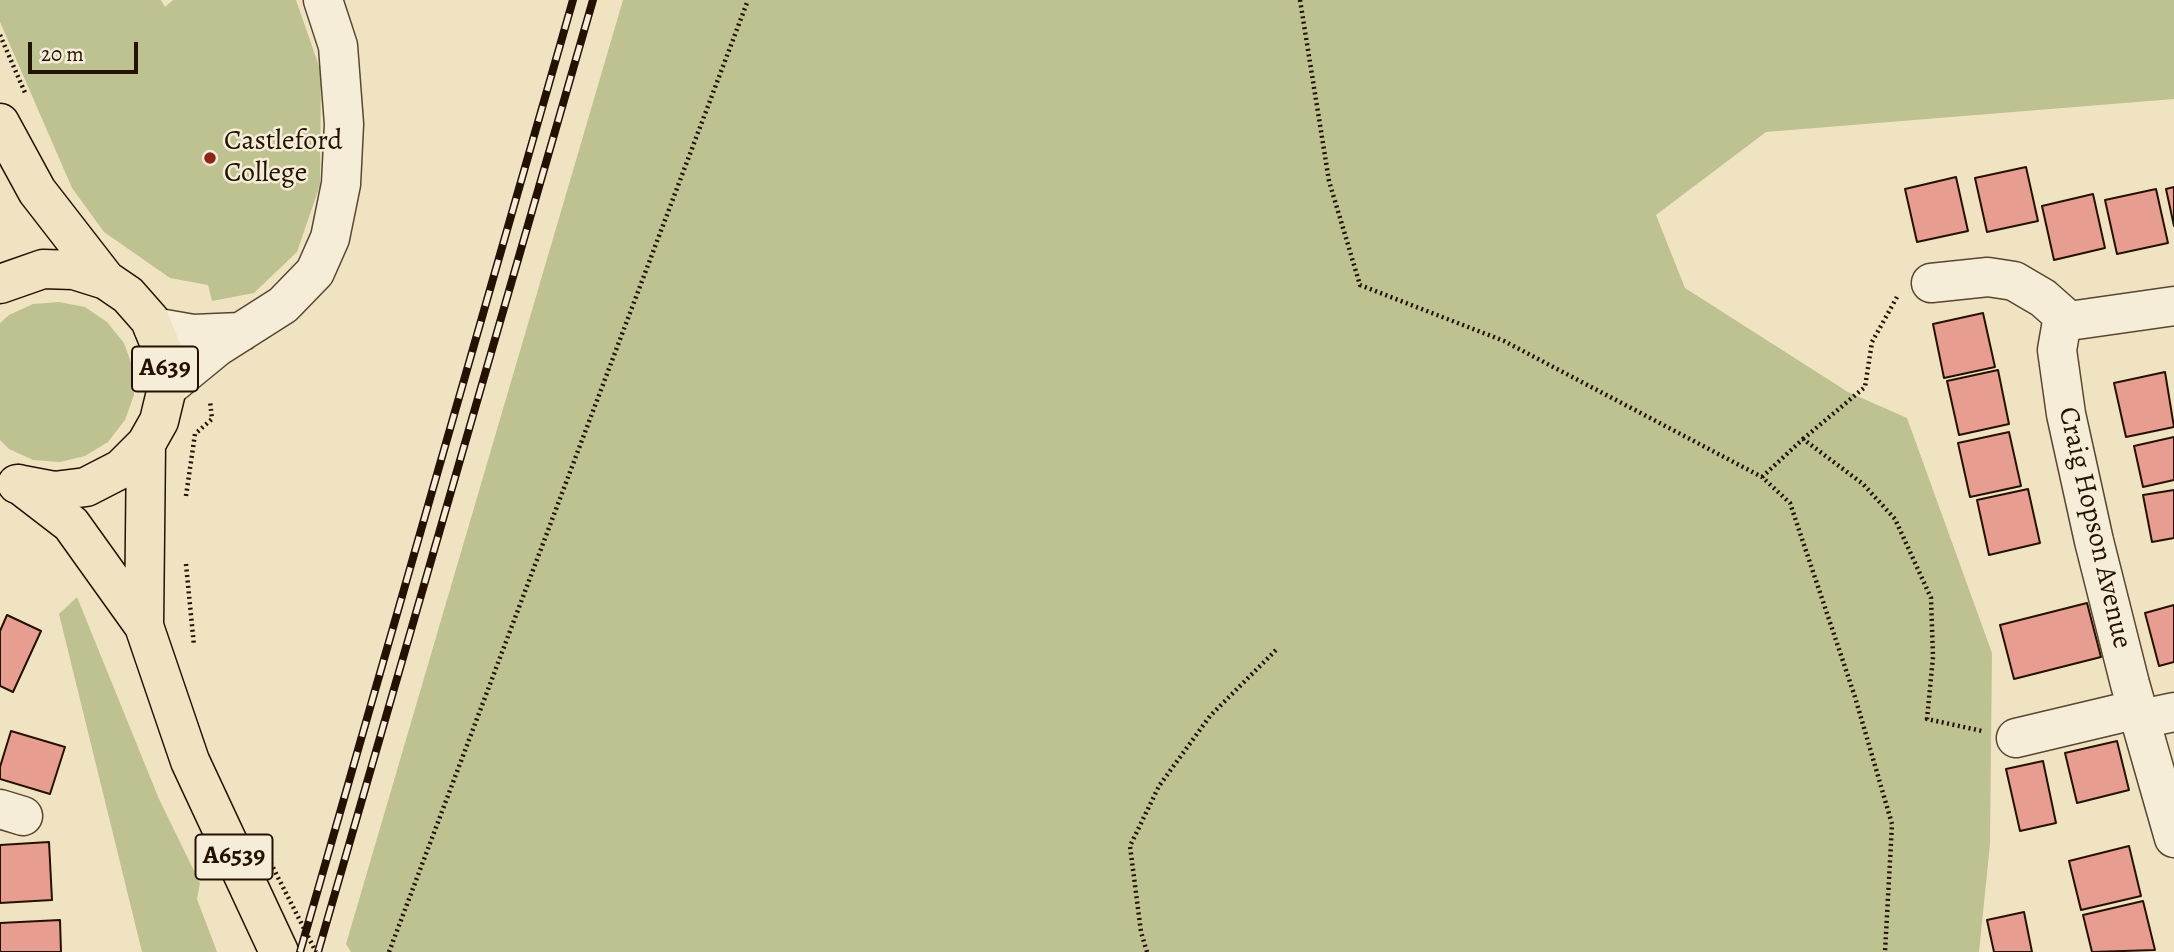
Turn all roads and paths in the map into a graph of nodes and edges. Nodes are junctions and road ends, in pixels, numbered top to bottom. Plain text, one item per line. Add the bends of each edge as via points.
1 (323, 0) edge
2 (748, 0) edge
3 (1300, 0) edge
4 (0, 123) edge
5 (106, 280) junction
6 (0, 284) edge
7 (1916, 287) joint
8 (2174, 306) edge
9 (2070, 321) junction
10 (153, 327) junction
11 (243, 332) junction
12 (167, 388) junction
13 (1803, 439) junction
14 (146, 444) junction
15 (1762, 477) junction
16 (5, 478) edge
17 (185, 558) dead end
18 (144, 626) junction
19 (1277, 649) dead end
20 (196, 658) dead end
21 (2151, 713) edge
22 (2016, 738) joint
23 (258, 836) dead end
24 (2174, 838) edge
25 (279, 952) edge
26 (316, 952) edge
27 (389, 952) edge
28 (1147, 952) edge
29 (1885, 952) edge

1 - 11 street via 338,46 344,124 341,184 330,238 315,272 283,305
2 - 27 path
3 - 15 path via 1329,181 1360,285 1504,341
4 - 5 main road, A639 via 37,191
5 - 6 main road, A639 via 74,270 43,269
5 - 10 main road, A639 via 128,295
7 - 9 street via 1988,277 2014,281
7 - 13 path via 1872,342 1865,387
8 - 9 street
9 - 21 street, Craig Hopson Avenue via 2062,327 2057,350 2066,414 2094,541
10 - 11 street via 193,334
10 - 12 main road, A639 via 163,352
11 - 12 street
12 - 14 main road, A639 via 159,421
13 - 15 path
13 - 22 path via 1863,484 1895,519 1920,569 1931,598 1933,622 1927,719
14 - 16 main road, A639 via 121,469 86,486 54,491
14 - 18 main road, A6539
15 - 29 path via 1790,503 1892,824
16 - 18 main road, A6539 via 71,524
17 - 20 path
18 - 25 main road, A6539 via 190,761
19 - 28 path via 1210,716 1159,786 1130,846
21 - 22 street
21 - 24 street, Craig Hopson Avenue
23 - 26 path, bridge

